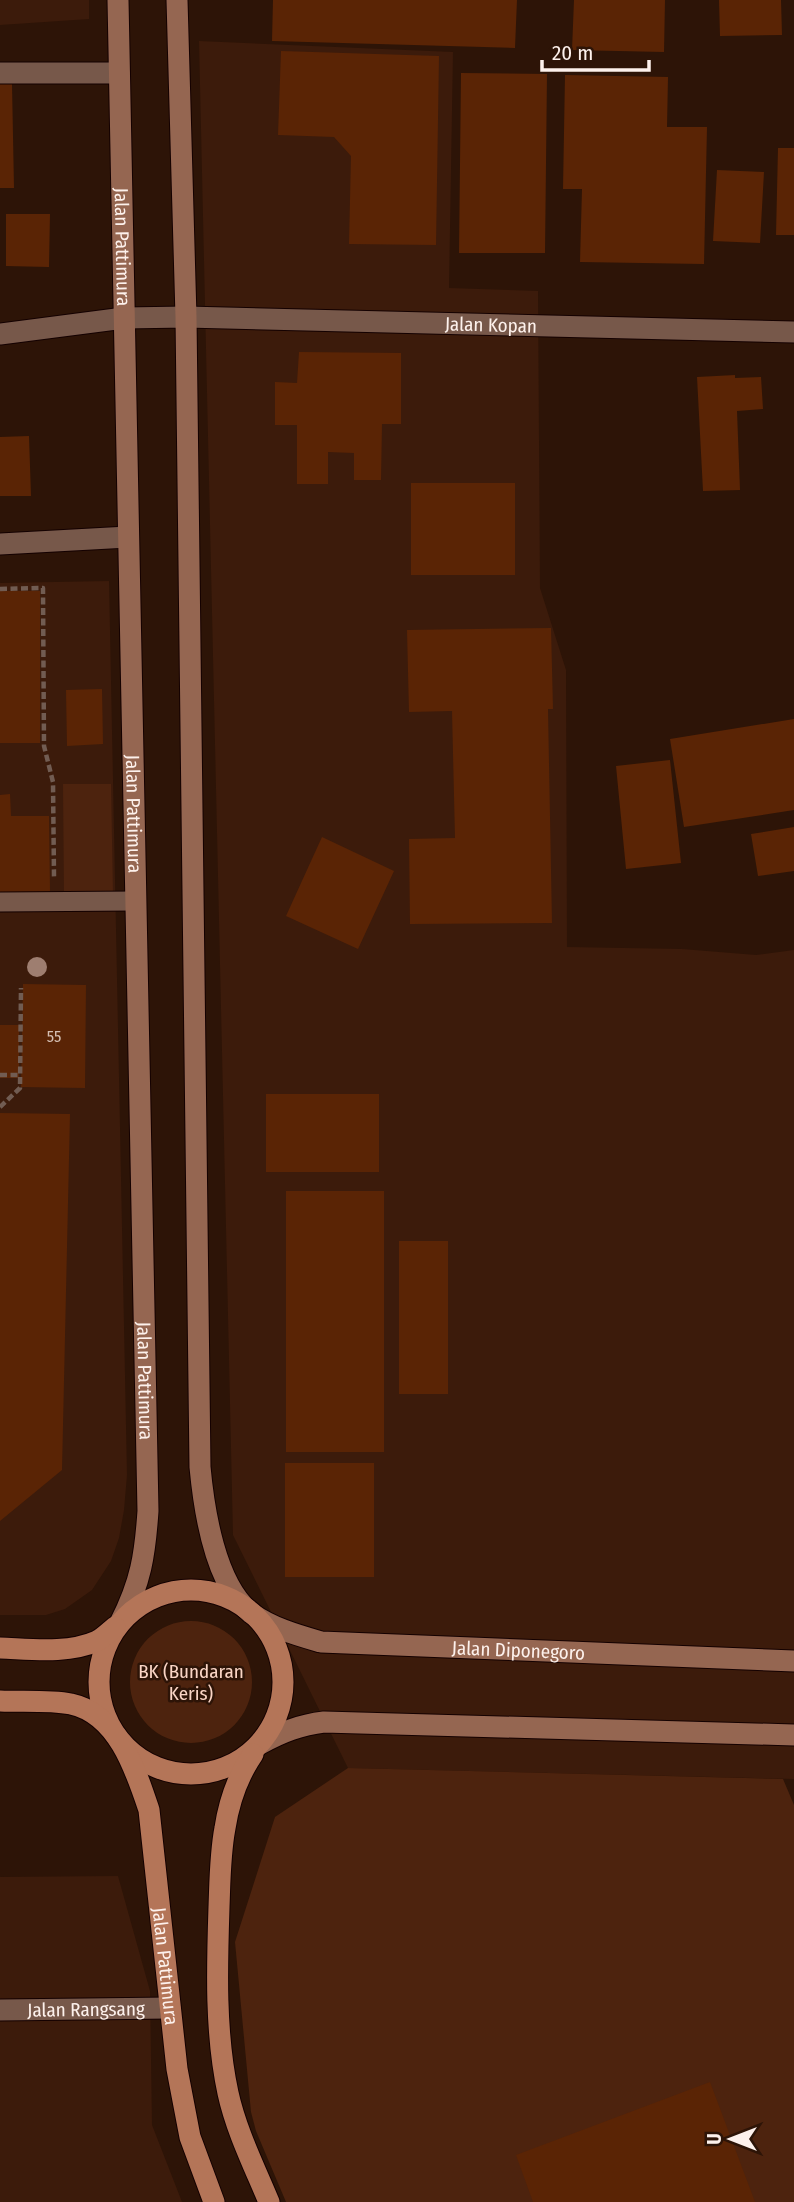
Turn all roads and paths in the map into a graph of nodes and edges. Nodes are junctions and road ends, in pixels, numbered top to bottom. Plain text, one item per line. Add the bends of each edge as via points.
1 (118, 0) edge
2 (177, 0) edge
3 (119, 73) junction
4 (0, 74) edge
5 (186, 317) junction
6 (124, 318) junction
7 (794, 332) edge
8 (0, 334) edge
9 (128, 537) junction
10 (0, 544) edge
11 (0, 589) edge
12 (135, 901) junction
13 (0, 902) edge
14 (54, 902) junction
15 (21, 988) dead end
16 (0, 1075) edge
17 (20, 1075) junction
18 (0, 1107) edge
19 (249, 1611) junction
20 (120, 1623) junction
21 (0, 1648) edge
22 (794, 1661) edge
23 (0, 1701) edge
24 (114, 1734) junction
25 (794, 1735) edge
26 (260, 1744) junction
27 (170, 2008) junction
28 (0, 2010) edge
29 (214, 2202) edge
30 (269, 2202) edge

1 - 3 main road, Jalan Pattimura
2 - 5 main road
3 - 4 street
3 - 6 main road, Jalan Pattimura
5 - 6 street, Jalan Kopan
5 - 7 street, Jalan Kopan
5 - 19 main road via 200,1467 216,1555
6 - 8 street, Jalan Kopan
6 - 9 main road, Jalan Pattimura
9 - 10 street
9 - 12 main road, Jalan Pattimura
11 - 14 path via 43,588 44,746 53,782
12 - 14 lane
12 - 20 main road, Jalan Pattimura via 148,1511 140,1576
13 - 14 lane
15 - 17 path
16 - 17 path
17 - 18 path via 20,1088
19 - 20 main road via 213,1592 186,1589 136,1607
19 - 22 main road, Jalan Diponegoro via 271,1625 321,1642
19 - 26 main road via 275,1643 282,1669 282,1696 275,1721
20 - 21 main road via 88,1644
20 - 24 main road via 105,1648 99,1677 102,1707
23 - 24 main road via 73,1704 95,1715
24 - 26 main road via 155,1768 184,1775 213,1772 240,1761
24 - 27 main road, Jalan Pattimura via 136,1773 149,1810
25 - 26 main road via 324,1722 280,1732
26 - 30 main road via 232,1797 225,1829 218,1968 229,2095
27 - 28 street, Jalan Rangsang
27 - 29 main road, Jalan Pattimura via 190,2137

